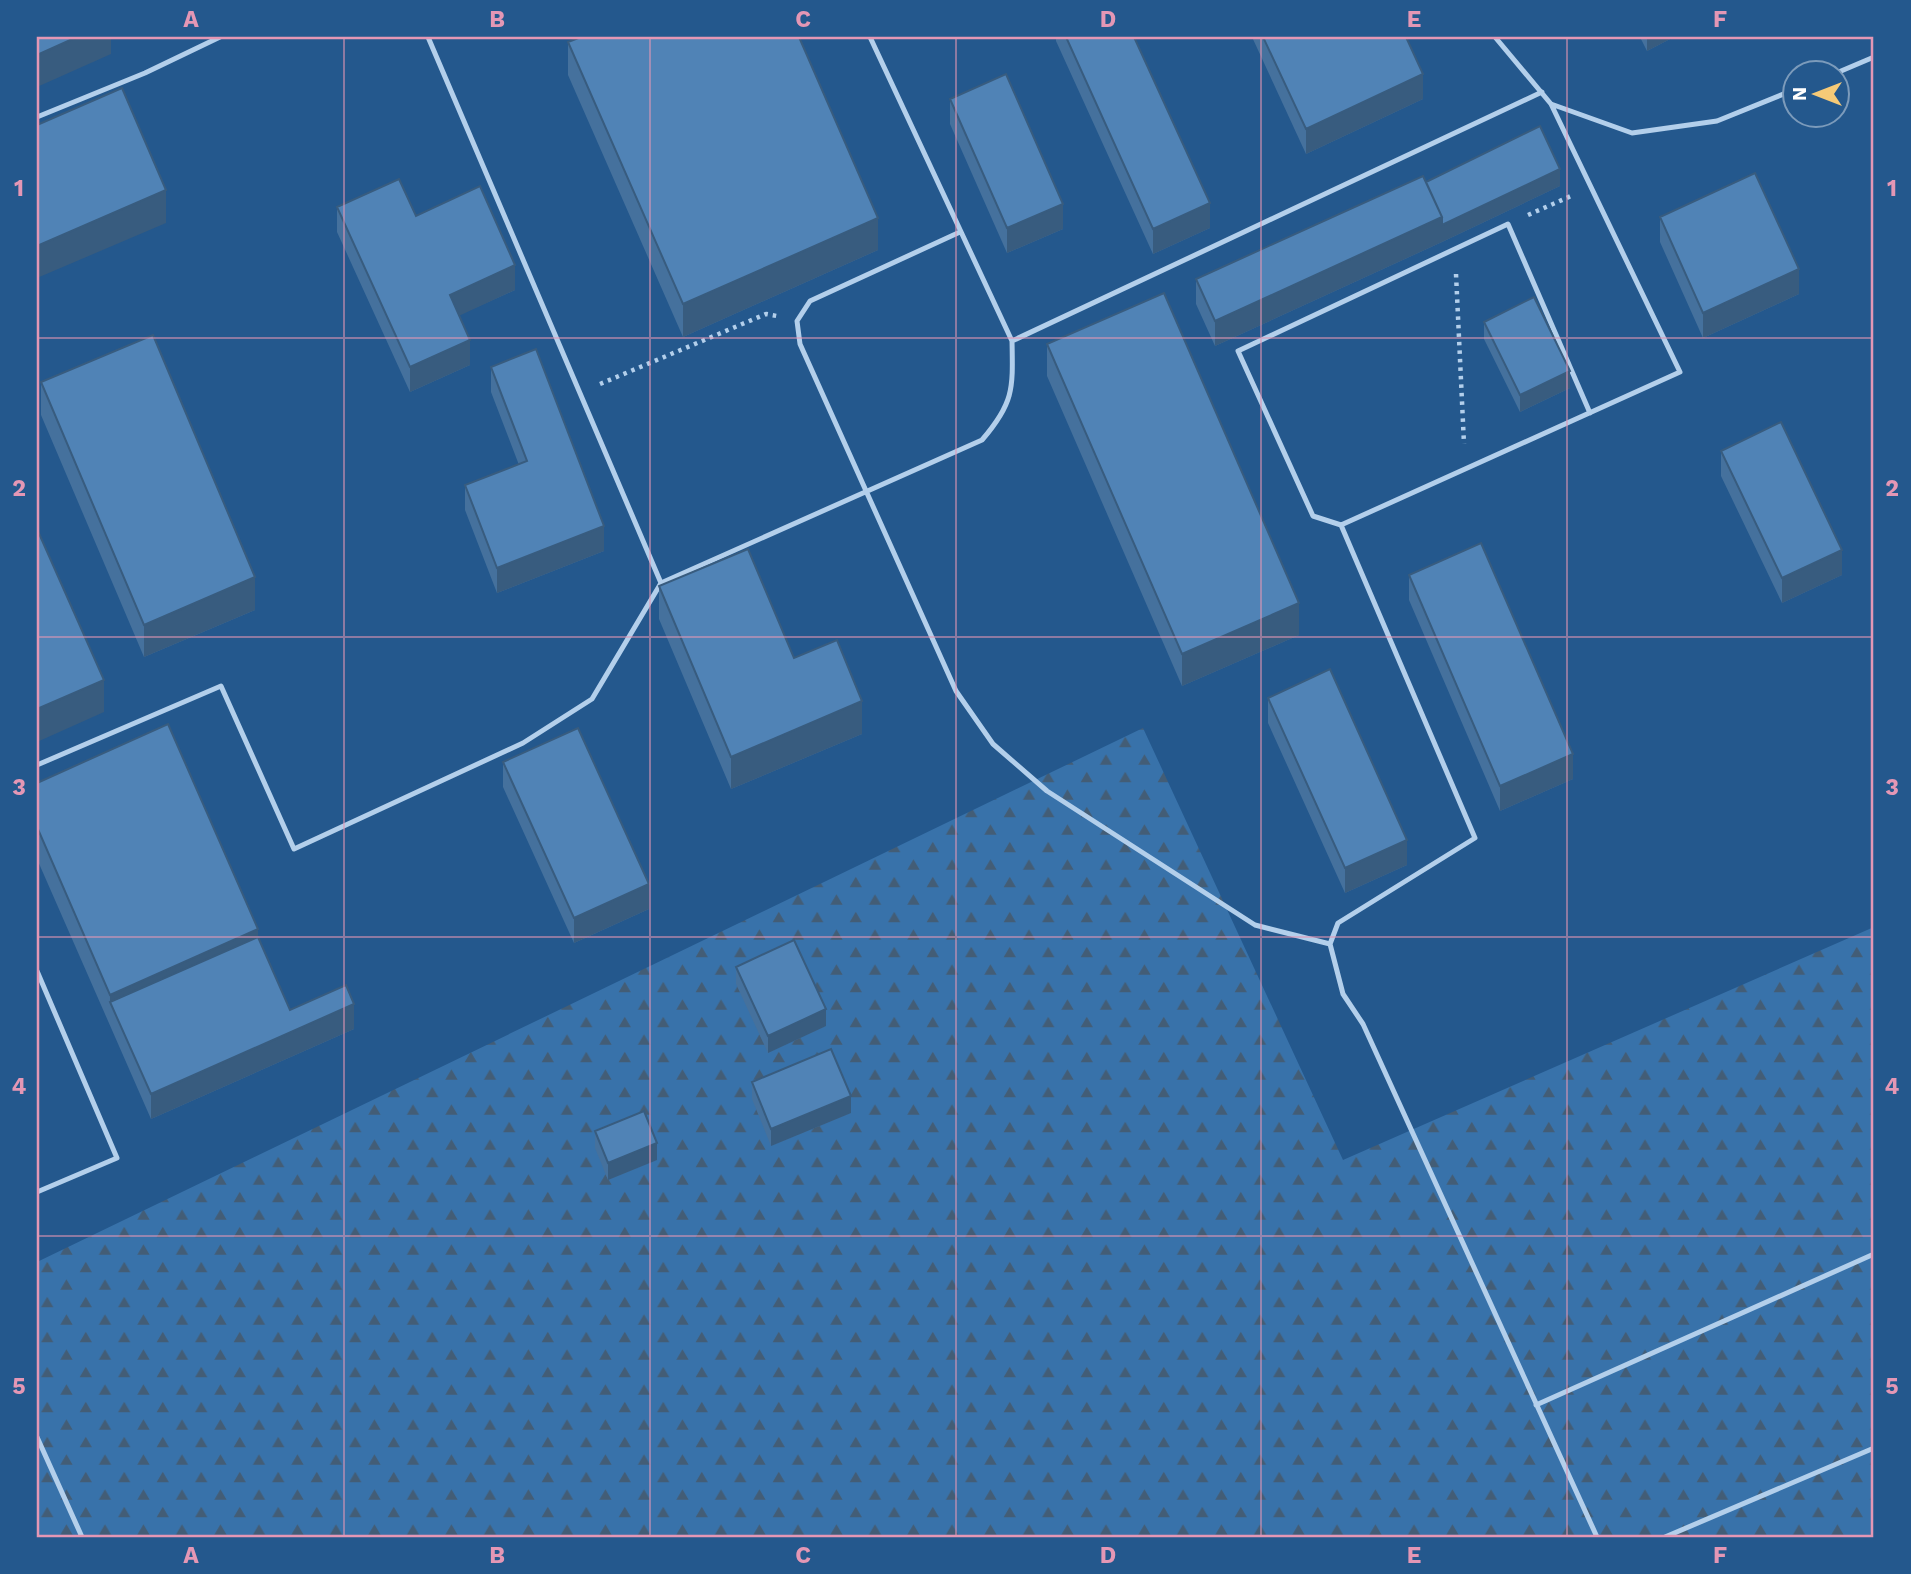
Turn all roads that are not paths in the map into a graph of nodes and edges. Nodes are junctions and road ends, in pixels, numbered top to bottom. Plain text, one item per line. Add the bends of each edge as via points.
1 (220, 37) edge
2 (428, 37) edge
3 (870, 37) edge
4 (1495, 37) edge
5 (1874, 57) edge
6 (1852, 66) edge
7 (1542, 92) junction
8 (1782, 95) edge
9 (1551, 104) junction
10 (37, 117) edge
11 (960, 232) junction
12 (1012, 341) junction
13 (1590, 413) junction
14 (865, 492) junction
15 (1341, 525) junction
16 (661, 583) junction
17 (37, 765) edge
18 (1330, 944) junction
19 (37, 971) edge
20 (37, 1192) edge
21 (1874, 1254) edge
22 (1536, 1405) junction
23 (37, 1437) edge
24 (1874, 1448) edge
25 (82, 1537) edge
26 (1597, 1537) edge
27 (1664, 1537) edge

1 - 10 lane
2 - 16 lane
3 - 11 lane
4 - 7 lane
5 - 6 lane
7 - 9 lane
7 - 12 lane
8 - 9 lane via 1717,121 1632,133
9 - 13 lane via 1680,372
11 - 12 lane
11 - 14 lane via 810,301 797,321 800,344
12 - 14 lane via 1013,386 1002,416 982,440
13 - 15 lane
13 - 15 lane via 1507,224 1238,351 1313,516
14 - 16 lane
14 - 18 lane via 956,691 993,744 1046,791 1255,926
15 - 18 lane via 1475,838 1338,923
16 - 17 lane via 592,699 523,743 294,849 221,686
18 - 22 lane via 1343,994 1363,1024
19 - 20 lane via 117,1158
21 - 22 lane
22 - 26 lane
23 - 25 lane
24 - 27 lane

